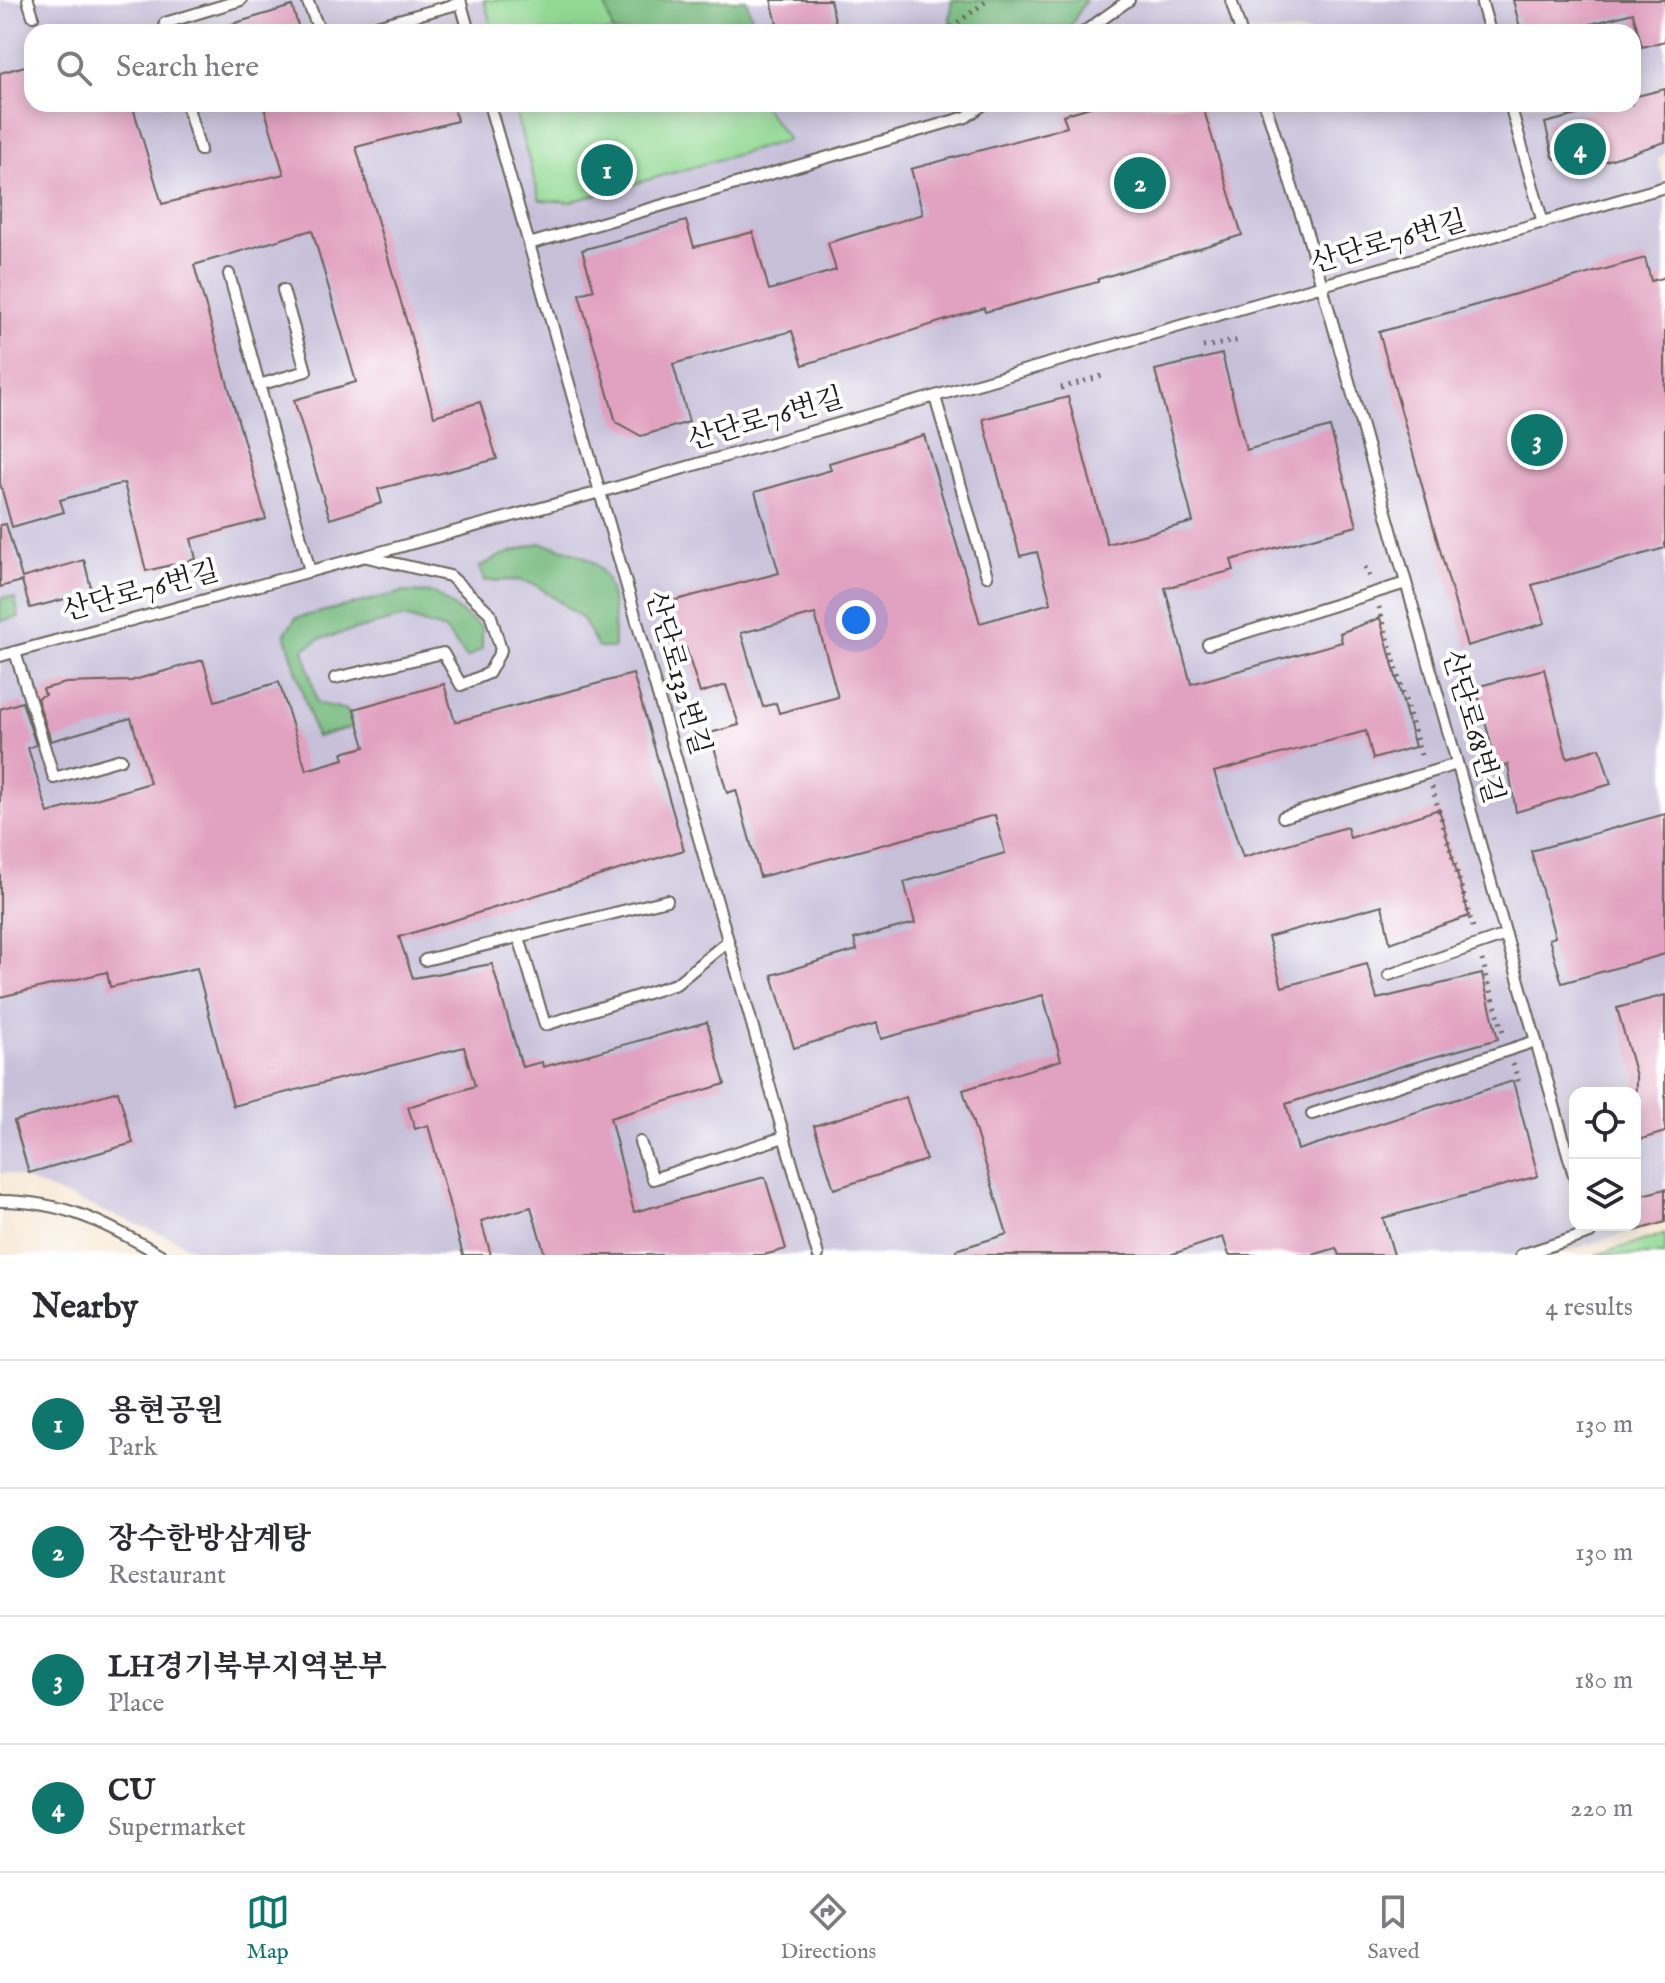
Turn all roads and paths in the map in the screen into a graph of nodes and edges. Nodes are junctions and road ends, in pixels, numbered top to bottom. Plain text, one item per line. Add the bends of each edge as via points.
1 (28, 0) edge
2 (241, 0) edge
3 (307, 0) edge
4 (988, 0) edge
5 (1129, 0) edge
6 (1231, 0) edge
7 (1481, 0) edge
8 (460, 2) edge
9 (33, 16) dead end
10 (165, 24) edge
11 (317, 24) edge
12 (382, 24) edge
13 (467, 24) edge
14 (956, 24) edge
15 (1095, 24) edge
16 (1238, 24) edge
17 (1488, 24) edge
18 (189, 112) edge
19 (491, 112) edge
20 (973, 112) edge
21 (1268, 112) edge
22 (1512, 112) edge
23 (200, 150) dead end
24 (1665, 187) edge
25 (1543, 223) junction
26 (529, 244) junction
27 (229, 274) dead end
28 (1323, 287) junction
29 (283, 290) dead end
30 (1241, 340) dead end
31 (1203, 347) dead end
32 (1102, 376) dead end
33 (259, 385) junction
34 (1061, 388) dead end
35 (935, 397) junction
36 (600, 492) junction
37 (365, 556) junction
38 (310, 571) junction
39 (987, 576) dead end
40 (1406, 583) junction
41 (1386, 625) dead end
42 (1208, 644) dead end
43 (15, 652) junction
44 (0, 656) edge
45 (335, 678) dead end
46 (1418, 748) dead end
47 (121, 759) dead end
48 (1457, 764) junction
49 (1439, 807) dead end
50 (1283, 817) dead end
51 (667, 900) dead end
52 (1471, 922) dead end
53 (1506, 935) junction
54 (519, 937) junction
55 (728, 941) junction
56 (425, 960) dead end
57 (1389, 975) dead end
58 (1487, 978) dead end
59 (1505, 1036) dead end
60 (1536, 1041) junction
61 (1312, 1114) dead end
62 (784, 1137) junction
63 (640, 1142) dead end
64 (1569, 1159) edge
65 (0, 1201) edge
66 (1590, 1231) edge
67 (161, 1255) edge
68 (818, 1255) edge
69 (1521, 1255) edge

1 - 9 lane
2 - 10 lane
3 - 11 lane
4 - 14 path
5 - 15 lane
6 - 16 lane
7 - 17 lane
8 - 12 lane
8 - 13 lane
18 - 23 lane
19 - 26 lane, 산단로132번길
20 - 26 lane
21 - 28 lane, 산단로68번길
22 - 25 lane
24 - 25 lane, 산단로76번길
25 - 28 lane, 산단로76번길
26 - 36 lane, 산단로132번길
27 - 33 lane
28 - 35 lane, 산단로76번길
28 - 40 lane, 산단로68번길
29 - 33 lane via 306,371
30 - 31 path
32 - 34 path
33 - 38 lane
35 - 36 lane, 산단로76번길
35 - 39 lane
36 - 37 lane, 산단로76번길
36 - 55 lane, 산단로132번길
37 - 38 lane, 산단로76번길
37 - 45 lane via 450,576 490,613 501,650 489,673 461,685 443,653
38 - 43 lane, 산단로76번길
40 - 42 lane
40 - 48 lane, 산단로68번길
41 - 46 path
43 - 44 lane, 산단로76번길
43 - 47 lane via 54,778
48 - 50 lane
48 - 53 lane, 산단로68번길
49 - 52 path
51 - 54 lane
53 - 57 lane
53 - 60 lane, 산단로68번길
54 - 55 lane via 545,1025 676,984
54 - 56 lane
55 - 62 lane, 산단로132번길
58 - 59 path
60 - 61 lane
60 - 64 lane, 산단로68번길
62 - 63 lane via 653,1179
62 - 68 lane, 산단로132번길
65 - 67 lane via 25,1201 93,1217
66 - 69 lane

